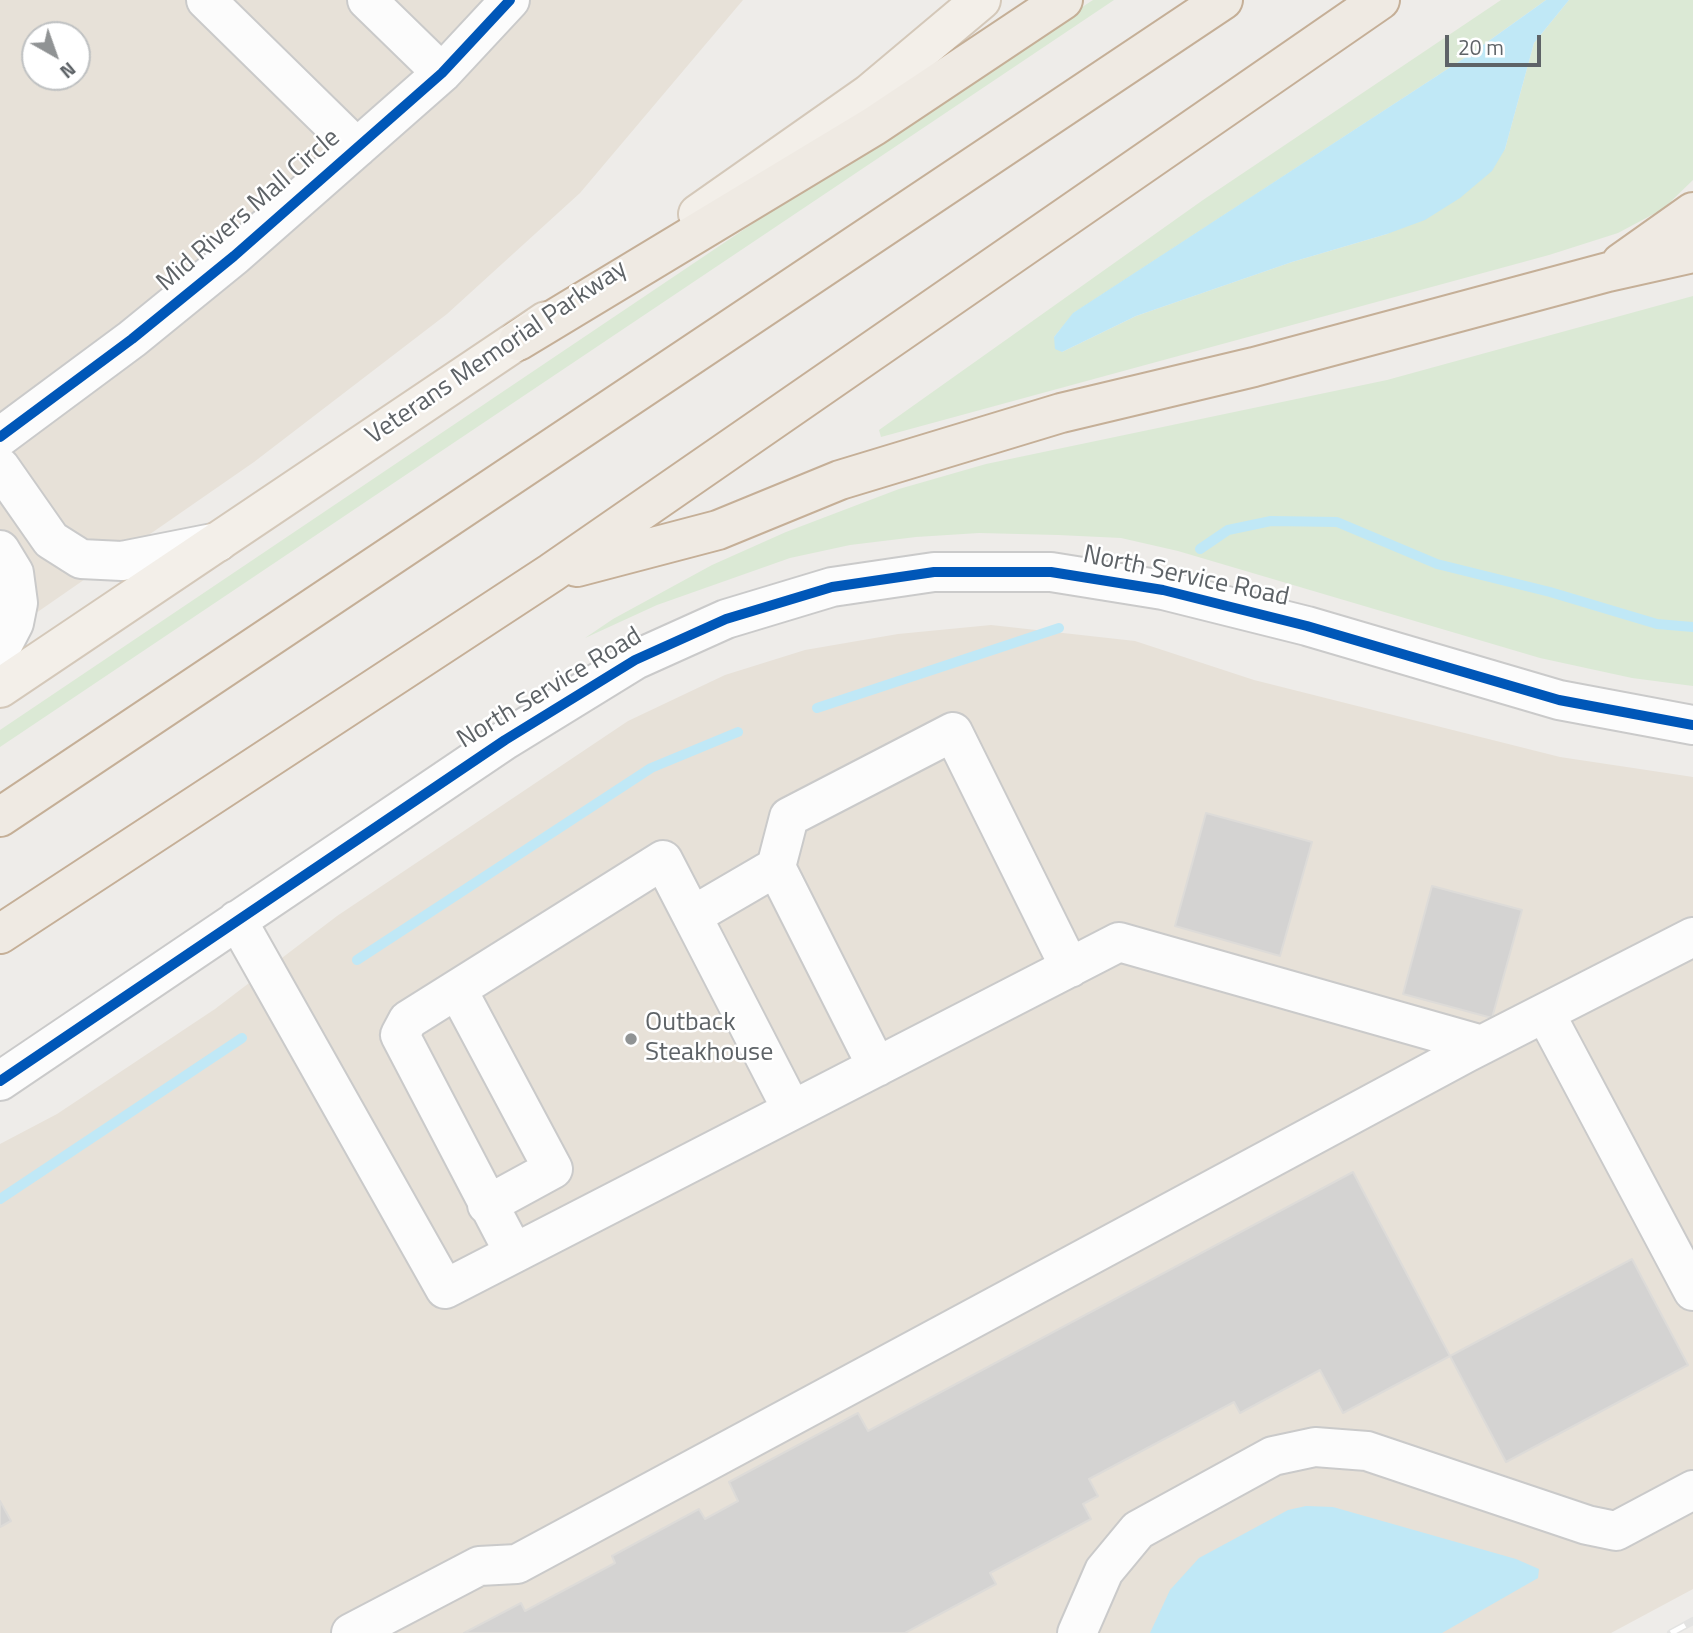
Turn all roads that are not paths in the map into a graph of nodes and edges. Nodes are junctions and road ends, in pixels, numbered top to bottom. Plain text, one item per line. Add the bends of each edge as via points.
1 (206, 0) edge
2 (367, 0) edge
3 (510, 0) edge
4 (981, 0) edge
5 (1063, 0) edge
6 (1223, 0) edge
7 (1380, 0) edge
8 (442, 73) junction
9 (357, 148) junction
10 (1693, 212) edge
11 (1693, 253) edge
12 (1608, 272) junction
13 (518, 341) junction
14 (0, 437) edge
15 (0, 467) edge
16 (218, 542) junction
17 (0, 550) edge
18 (551, 573) junction
19 (0, 650) edge
20 (0, 688) edge
21 (1693, 725) edge
22 (0, 817) edge
23 (776, 867) junction
24 (692, 916) junction
25 (237, 920) junction
26 (0, 934) edge
27 (1693, 937) edge
28 (1070, 968) junction
29 (458, 991) junction
30 (1545, 1013) junction
31 (1482, 1045) junction
32 (877, 1067) junction
33 (0, 1081) edge
34 (792, 1110) junction
35 (487, 1205) junction
36 (514, 1253) junction
37 (1693, 1291) edge
38 (1693, 1490) edge
39 (351, 1633) edge
40 (1077, 1633) edge

1 - 9 street
2 - 8 street
3 - 8 street, Mid Rivers Mall Circle
4 - 13 main road, Veterans Memorial Parkway via 869,94
5 - 13 highway via 874,127
6 - 22 highway
7 - 18 highway
8 - 9 street, Mid Rivers Mall Circle
9 - 14 street, Mid Rivers Mall Circle via 132,339
10 - 12 highway
11 - 12 highway
12 - 18 highway via 1254,367 1061,413 840,480 718,530
13 - 16 main road, Veterans Memorial Parkway
15 - 16 street via 51,540 81,559 122,561
16 - 20 main road, Veterans Memorial Parkway
17 - 19 street via 14,573 18,603
18 - 26 highway
21 - 25 street, North Service Road via 1559,700 1307,626 1163,590 1051,572 934,572 832,587 726,619 635,660 505,740
23 - 24 street
23 - 28 street via 789,817 953,732
23 - 32 street
24 - 29 street via 663,860
24 - 34 street
25 - 33 street, North Service Road
25 - 36 street via 445,1289
27 - 30 street
28 - 31 street via 1119,942
28 - 32 street
29 - 35 street via 408,1020 400,1035
29 - 35 street via 553,1169
30 - 31 street
30 - 37 street
31 - 39 street via 517,1564 479,1566
32 - 34 street
34 - 36 street
35 - 36 street
38 - 40 street via 1616,1531 1367,1451 1315,1447 1273,1456 1138,1530 1104,1571

